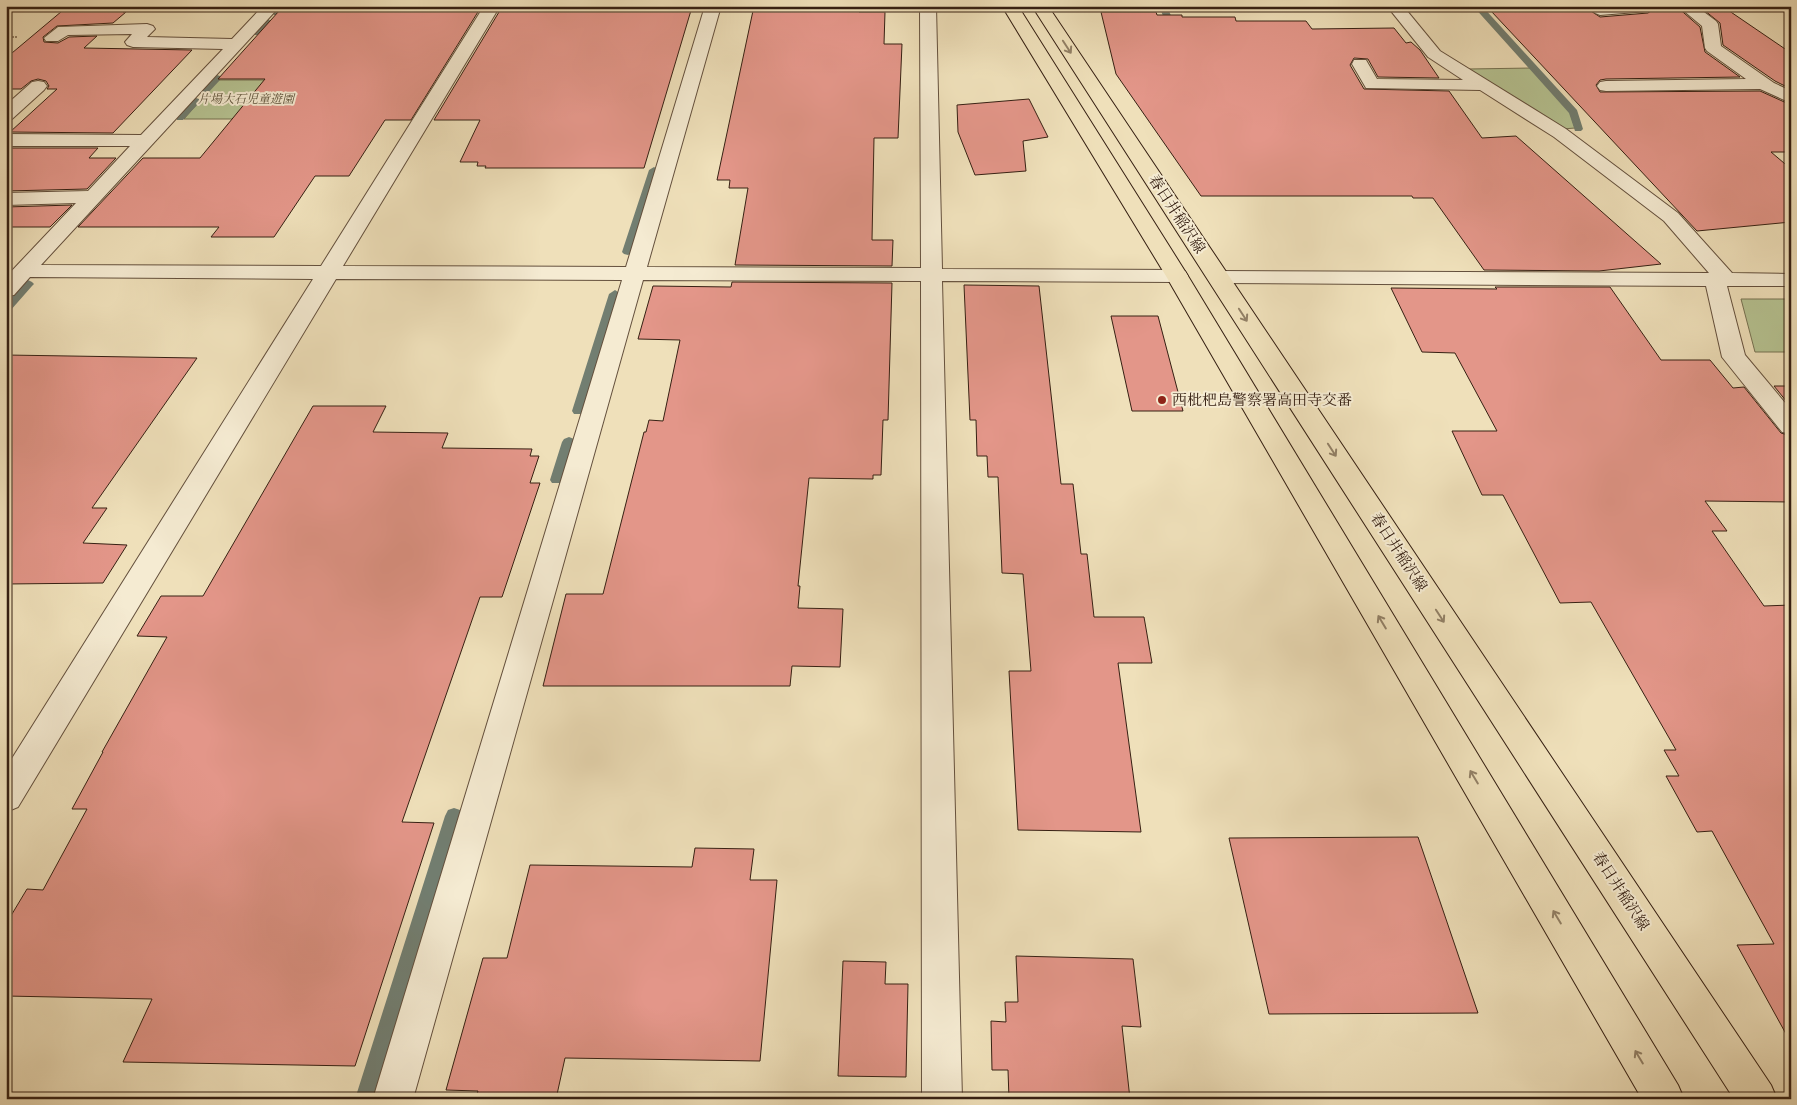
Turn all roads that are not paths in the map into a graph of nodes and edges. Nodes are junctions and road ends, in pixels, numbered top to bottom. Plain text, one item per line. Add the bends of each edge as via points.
1 (272, 6) edge
2 (492, 6) edge
3 (713, 6) edge
4 (928, 6) edge
5 (1010, 6) edge
6 (1040, 6) edge
7 (1395, 6) edge
8 (1648, 6) edge
9 (1686, 6) edge
10 (1600, 10) dead end
11 (52, 38) dead end
12 (237, 44) junction
13 (1360, 64) dead end
14 (1763, 84) junction
15 (1483, 85) junction
16 (38, 86) dead end
17 (1606, 86) dead end
18 (1791, 98) edge
19 (6, 115) edge
20 (6, 140) edge
21 (146, 141) junction
22 (94, 197) junction
23 (6, 199) edge
24 (329, 272) junction
25 (635, 273) junction
26 (932, 275) junction
27 (1177, 276) junction
28 (1218, 277) junction
29 (14, 279) edge
30 (1720, 280) junction
31 (1791, 280) edge
32 (1791, 426) edge
33 (6, 797) edge
34 (393, 1099) edge
35 (942, 1099) edge
36 (1664, 1099) edge
37 (1757, 1099) edge

1 - 12 street
2 - 24 street
3 - 25 street
4 - 26 street
5 - 27 main road
6 -> 28 main road, 春日井稲沢線
7 - 15 street via 1434,54
8 - 10 street
9 - 14 street via 1710,24 1713,48
11 - 12 street via 64,30 147,29 134,42
12 - 21 street
13 - 15 street via 1372,84
14 - 17 street
14 - 18 street
15 - 30 street via 1560,133 1671,217
16 - 19 street
20 - 21 street
21 - 22 street
22 - 23 street
22 - 29 street
24 - 25 street
24 - 29 street
24 - 33 street
25 - 26 street
25 - 34 street
26 - 27 street
26 - 35 street
36 -> 27 main road
28 - 30 street
28 -> 37 main road, 春日井稲沢線
30 - 31 street
30 - 32 street via 1720,294 1734,357

